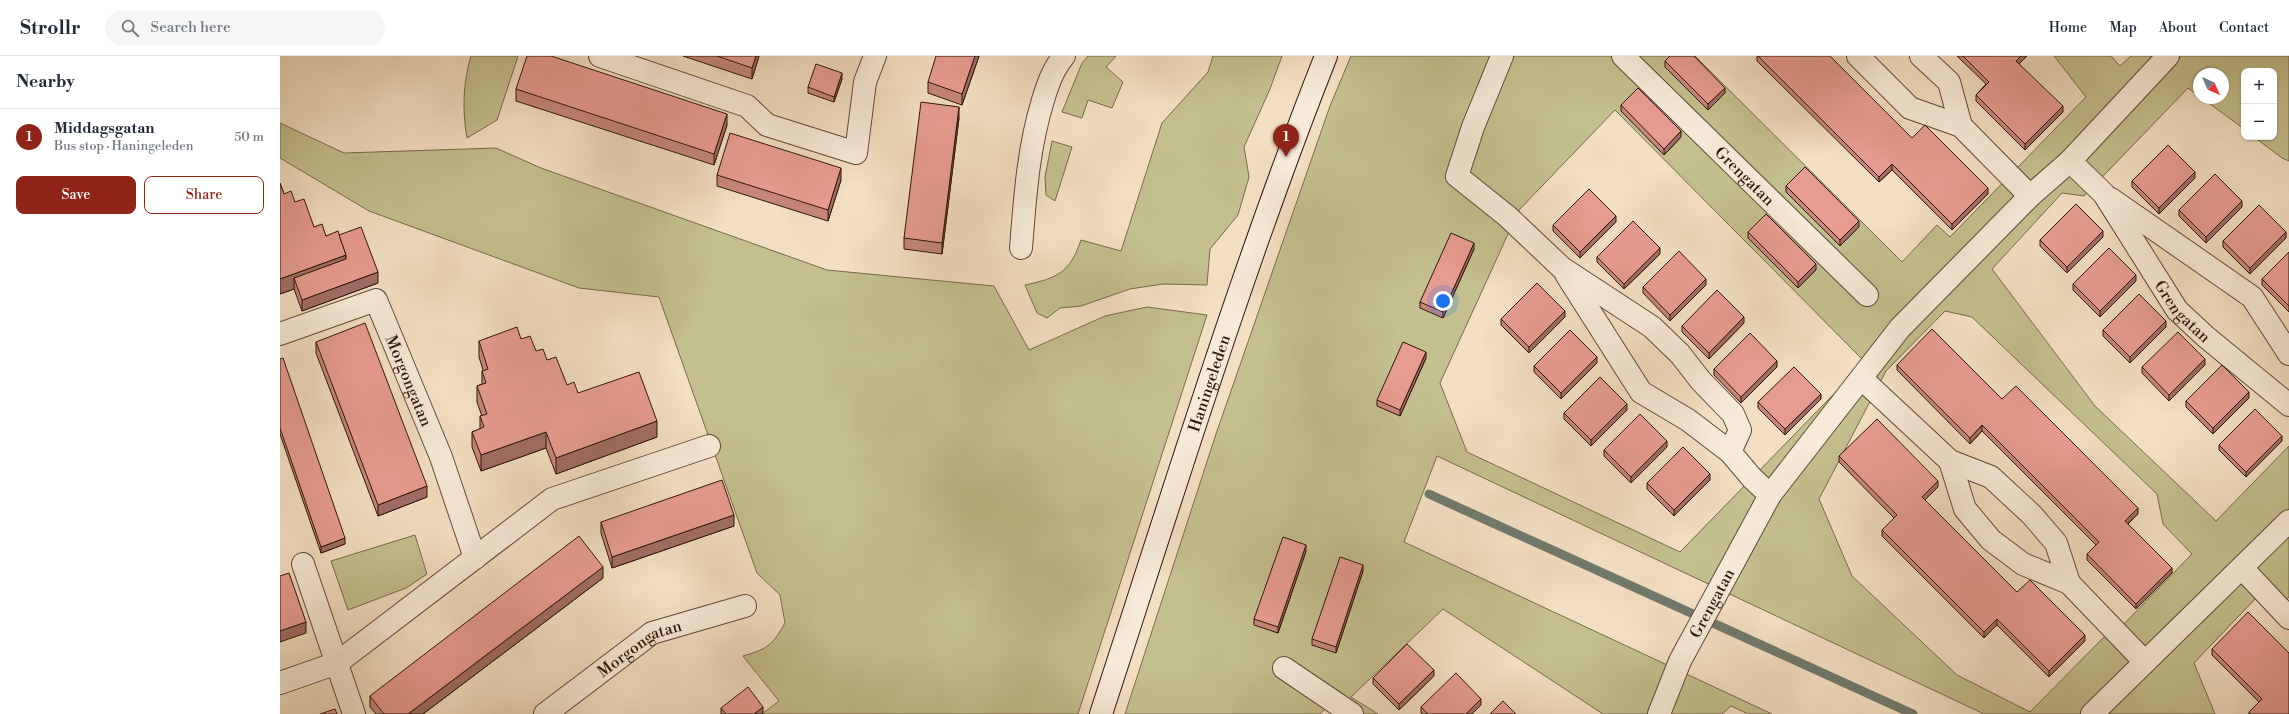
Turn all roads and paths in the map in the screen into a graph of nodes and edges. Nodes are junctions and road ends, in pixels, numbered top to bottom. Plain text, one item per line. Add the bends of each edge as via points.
1 (600, 56) edge
2 (875, 56) edge
3 (1064, 56) edge
4 (1326, 56) edge
5 (1502, 56) edge
6 (1624, 56) edge
7 (1858, 56) edge
8 (1922, 56) edge
9 (2168, 56) edge
10 (1961, 126) junction
11 (2070, 161) junction
12 (2104, 194) junction
13 (2030, 196) junction
14 (1021, 248) dead end
15 (1562, 268) junction
16 (1867, 295) dead end
17 (280, 334) edge
18 (2289, 354) edge
19 (1862, 379) junction
20 (2289, 405) edge
21 (709, 446) dead end
22 (1730, 452) junction
23 (1950, 461) junction
24 (1770, 495) junction
25 (2289, 521) edge
26 (475, 558) junction
27 (303, 564) dead end
28 (2242, 568) junction
29 (2069, 583) junction
30 (745, 606) dead end
31 (2289, 618) edge
32 (2144, 661) junction
33 (337, 663) junction
34 (1284, 668) dead end
35 (280, 683) edge
36 (354, 714) edge
37 (545, 714) edge
38 (1101, 714) edge
39 (1352, 714) edge
40 (1659, 714) edge
41 (2092, 714) edge

1 - 2 street via 747,106 767,126 856,153 865,82
3 - 14 street via 1051,75 1033,136 1027,171
4 - 38 street, Haningeleden via 1286,157 1222,344
5 - 15 street via 1473,127 1457,176 1507,216
6 - 16 street, Grengatan
7 - 10 street via 1910,108
8 - 10 street via 1949,82
9 - 11 street, Grengatan
10 - 13 street
11 - 12 street, Grengatan
11 - 13 street, Grengatan
12 - 18 street, Grengatan via 2252,297
12 - 20 street, Grengatan via 2177,310
13 - 19 street, Grengatan via 1900,328
15 - 22 street via 1641,392 1688,420
15 - 22 street via 1652,327 1680,354 1701,381 1733,414 1740,430
17 - 26 street, Morgongatan via 376,300 441,457
19 - 23 street
19 - 24 street, Grengatan
21 - 26 street via 552,500
22 - 24 street
23 - 29 street via 1991,477 2032,515 2056,543
23 - 29 street via 1965,509 1991,540 2023,564
24 - 40 street, Grengatan via 1680,661
25 - 28 street
26 - 33 street
27 - 33 street
28 - 31 street
28 - 32 street
29 - 32 street
30 - 37 street, Morgongatan via 652,633
32 - 41 street
33 - 35 street
33 - 36 street
34 - 39 street

